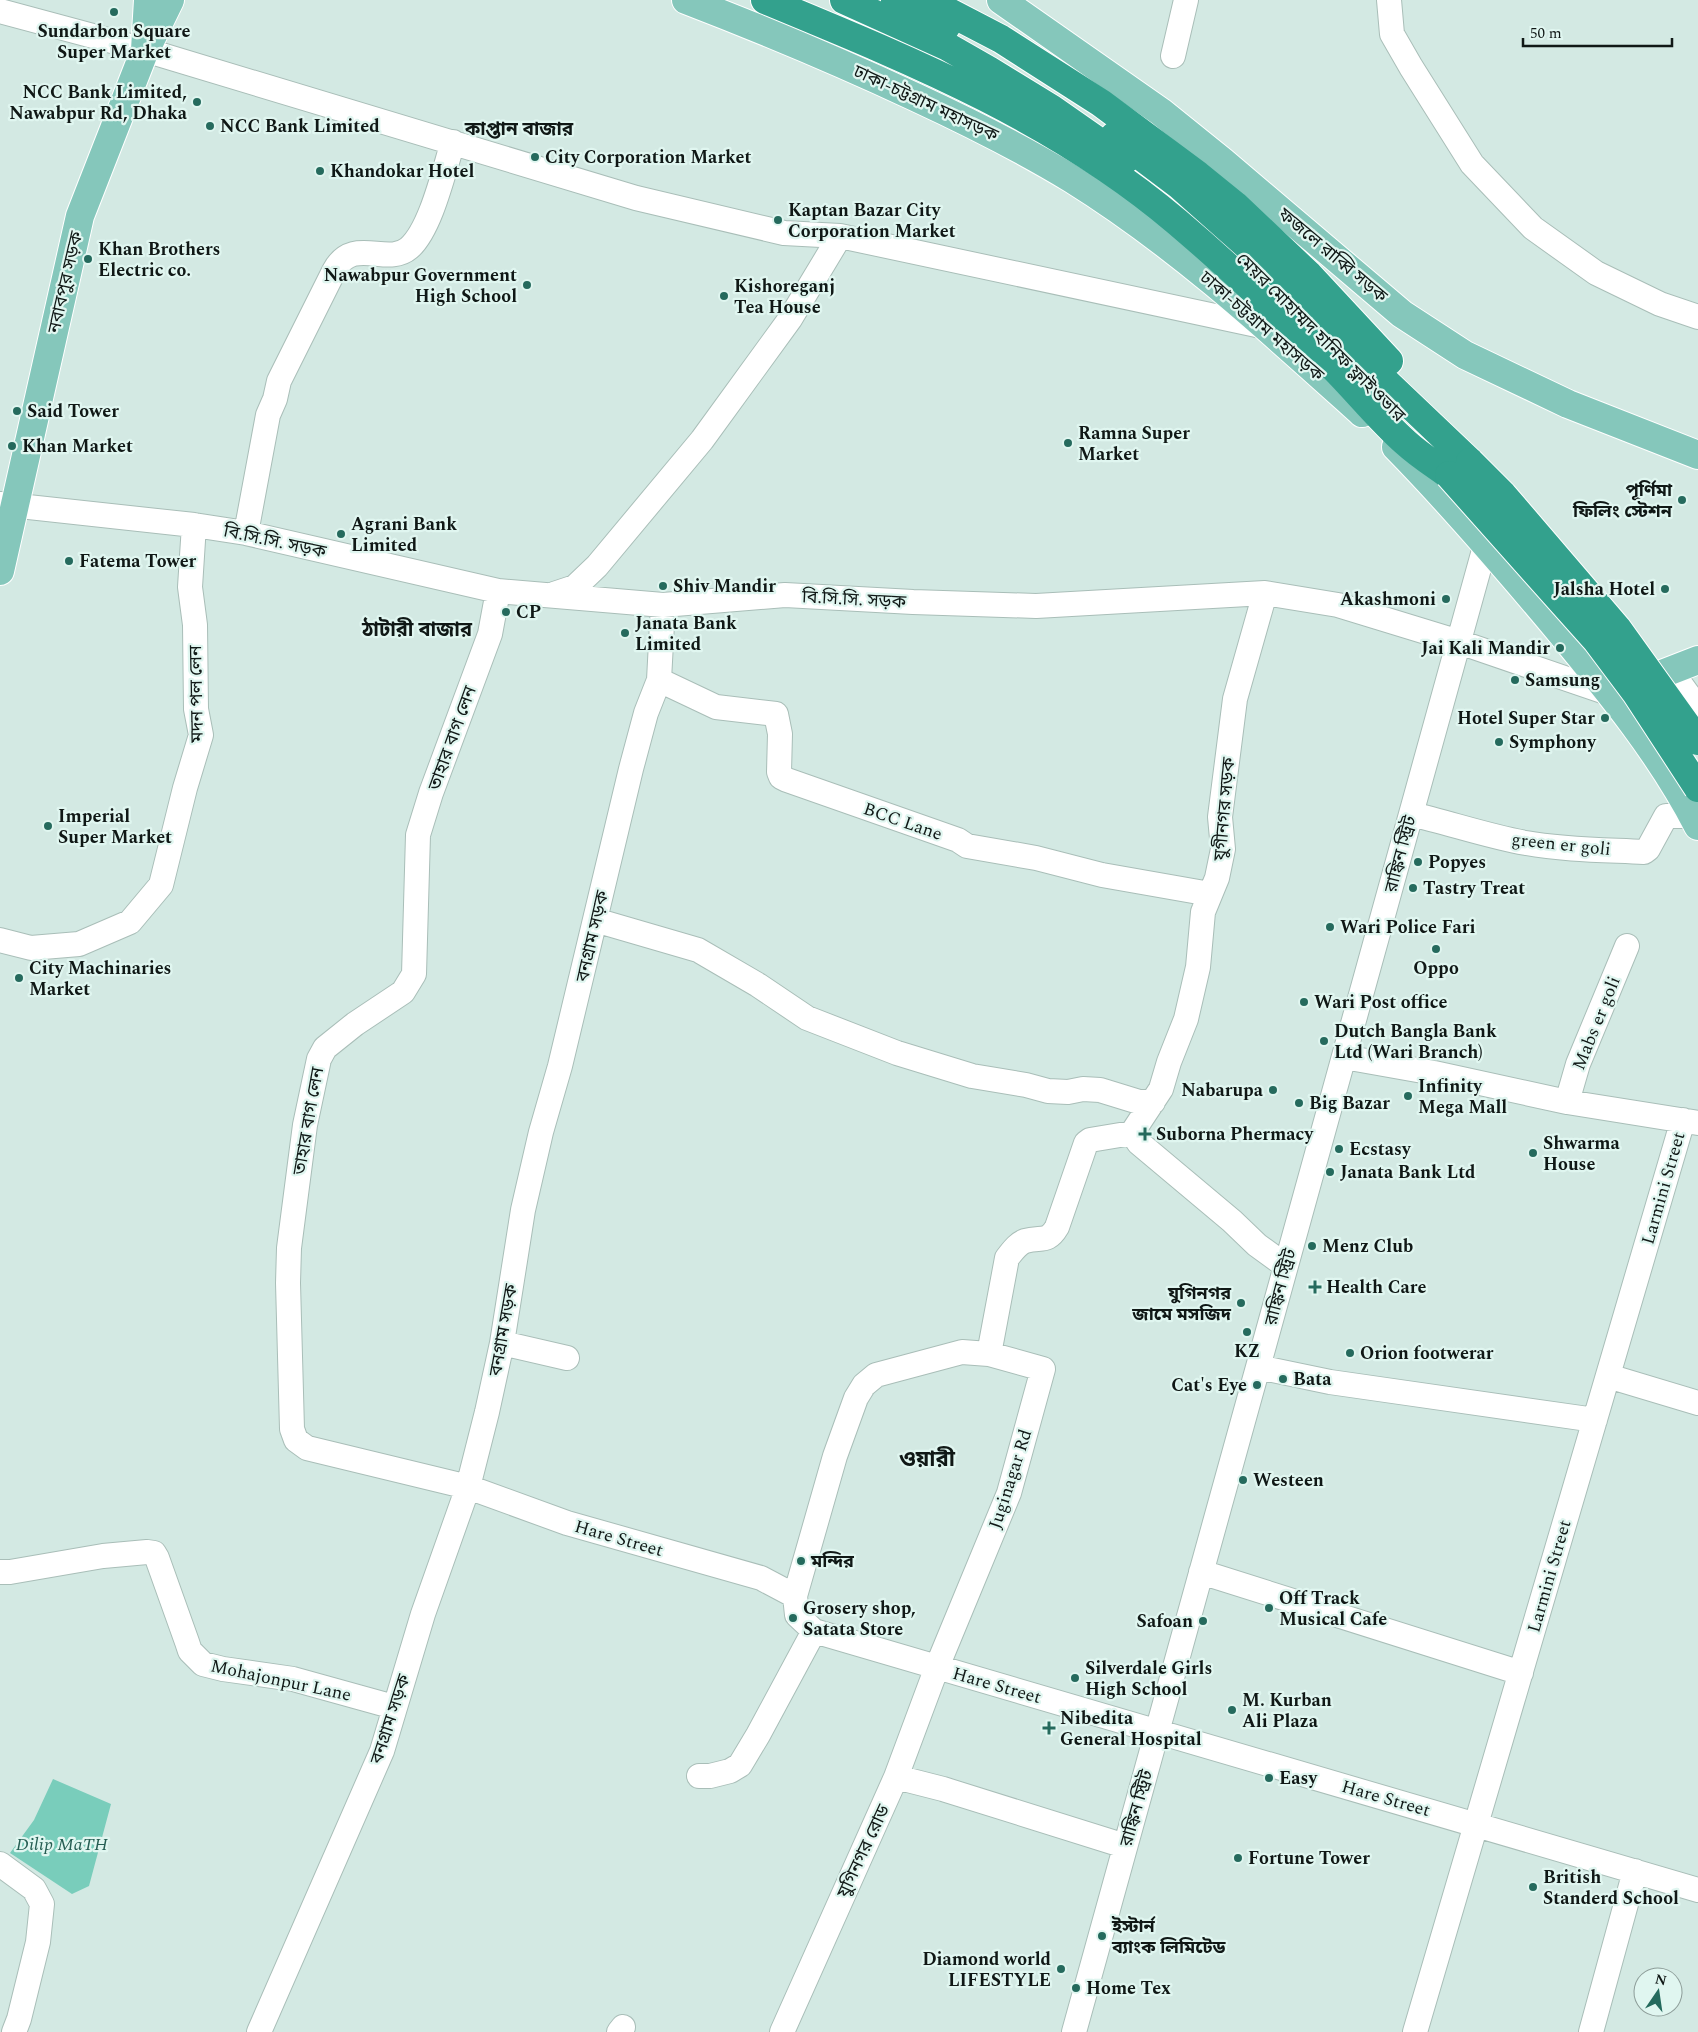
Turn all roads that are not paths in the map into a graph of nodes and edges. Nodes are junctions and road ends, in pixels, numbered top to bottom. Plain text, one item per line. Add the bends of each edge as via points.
1 (148, 0) edge
2 (170, 0) edge
3 (686, 0) edge
4 (765, 0) edge
5 (844, 0) edge
6 (895, 0) edge
7 (926, 0) edge
8 (1186, 0) edge
9 (1389, 0) edge
10 (1002, 1) edge
11 (0, 10) edge
12 (145, 50) junction
13 (1173, 56) dead end
14 (453, 142) junction
15 (840, 236) junction
16 (1698, 317) edge
17 (1266, 327) junction
18 (1698, 455) edge
19 (1460, 468) junction
20 (7, 506) edge
21 (194, 525) junction
22 (246, 533) junction
23 (1486, 543) junction
24 (0, 571) edge
25 (498, 591) junction
26 (1264, 593) junction
27 (552, 595) junction
28 (663, 605) junction
29 (1459, 642) junction
30 (1698, 660) edge
31 (1671, 671) junction
32 (659, 680) junction
33 (1611, 694) junction
34 (1698, 708) edge
35 (1698, 741) edge
36 (1698, 788) edge
37 (1411, 814) junction
38 (1696, 821) edge
39 (1210, 894) junction
40 (595, 920) junction
41 (0, 940) edge
42 (1627, 946) dead end
43 (1344, 1057) junction
44 (1153, 1102) junction
45 (1567, 1102) junction
46 (1691, 1122) edge
47 (1132, 1133) junction
48 (1286, 1266) junction
49 (502, 1343) junction
50 (988, 1354) junction
51 (567, 1358) dead end
52 (1258, 1367) junction
53 (1608, 1376) junction
54 (1698, 1403) edge
55 (1595, 1420) junction
56 (468, 1487) junction
57 (0, 1572) edge
58 (1201, 1572) junction
59 (795, 1596) junction
60 (814, 1631) junction
61 (937, 1667) junction
62 (1521, 1672) junction
63 (394, 1707) junction
64 (1157, 1732) junction
65 (699, 1776) dead end
66 (896, 1777) junction
67 (1476, 1825) junction
68 (1125, 1846) junction
69 (0, 1864) edge
70 (1635, 1871) junction
71 (1698, 1890) edge
72 (14, 2032) edge
73 (259, 2032) edge
74 (782, 2032) edge
75 (1074, 2032) edge
76 (1415, 2032) edge
77 (1592, 2032) edge

1 - 12 main road, নবাবপুর সড়ক
2 - 12 main road
3 - 17 main road, ঢাকা-চট্টগ্রাম মহাসড়ক via 783,37 1019,148 1073,180 1177,253
4 - 19 highway via 979,93 1023,116 1114,173 1175,220 1249,285 1406,443
5 - 19 highway, মেয়র মোহাম্মদ হানিফ ফ্লাইওভার via 974,61 1052,109 1122,158 1258,268 1418,436
6 - 19 highway, মেয়র মোহাম্মদ হানিফ ফ্লাইওভার via 974,43 1086,117 1179,185 1286,281 1368,365
7 - 19 highway via 1001,39 1101,104 1235,205 1308,275 1387,359
8 - 13 street
9 - 16 street via 1392,34 1411,68 1472,164 1532,228 1596,273 1660,304
10 - 18 main road, ফজলে রাব্বি সড়ক via 1161,112 1402,314 1465,355 1568,404
11 - 12 street
12 - 14 street
12 - 20 main road, নবাবপুর সড়ক via 80,216
14 - 15 street via 636,198 784,233
14 - 22 street via 429,215 409,248 398,254 355,254 339,262 279,381 268,414
15 - 17 street
15 - 27 street via 790,318 696,448 597,566 575,587
17 - 23 main road, ঢাকা-চট্টগ্রাম মহাসড়ক via 1373,422
19 - 35 highway, মেয়র মোহাম্মদ হানিফ ফ্লাইওভার, bridge via 1504,495 1617,628
19 - 36 highway, মেয়র মোহাম্মদ হানিফ ফ্লাইওভার, bridge via 1636,693
20 - 21 street, বি.সি.সি. সড়ক
20 - 24 main road, নবাবপুর সড়ক
21 - 22 street, বি.সি.সি. সড়ক
21 - 41 street, মদন পল লেন via 190,587 195,625 196,709 201,735 161,885 130,922 79,944 31,948
22 - 25 street, বি.সি.সি. সড়ক
23 - 29 street, রাঙ্কিন স্ট্রিট
23 - 33 main road, ঢাকা-চট্টগ্রাম মহাসড়ক
25 - 27 street, বি.সি.সি. সড়ক
25 - 56 street, তাহার বাগ লেন via 490,634 418,834 414,974 403,992 355,1024 326,1048 319,1059 305,1126 289,1248 292,1430 296,1440 307,1448
26 - 28 street, বি.সি.সি. সড়ক via 1036,606 785,595
26 - 29 street, বি.সি.সি. সড়ক via 1338,605
26 - 39 street, যুগীনগর সড়ক via 1235,698 1220,818 1223,849
27 - 28 street, বি.সি.সি. সড়ক
28 - 32 street, বনগ্রাম সড়ক
29 - 33 street, বি.সি.সি. সড়ক
29 - 37 street, রাঙ্কিন স্ট্রিট
30 - 31 main road
31 - 33 main road
31 - 34 street
32 - 39 street, BCC Lane via 716,707 776,714 780,734 779,772 787,780 958,840 967,846 1036,858 1102,876
32 - 40 street, বনগ্রাম সড়ক via 646,712
33 - 38 main road, ঢাকা-চট্টগ্রাম মহাসড়ক via 1649,745
37 - 38 street, green er goli via 1528,843 1644,852 1666,816
37 - 43 street, রাঙ্কিন স্ট্রিট
39 - 44 street, যুগীনগর সড়ক via 1203,912 1198,967 1186,1019 1161,1089
40 - 44 street via 698,950 807,1018 897,1053 972,1076 1048,1091 1100,1090 1139,1102
40 - 49 street, বনগ্রাম সড়ক via 525,1201
42 - 45 street, Mabs er goli via 1578,1064
43 - 45 street, Larmini Street
43 - 48 street, রাঙ্কিন স্ট্রিট
44 - 47 street, যুগীনগর সড়ক
45 - 46 street, Larmini Street
46 - 53 street, Larmini Street
47 - 48 street via 1257,1245
47 - 50 street via 1086,1143 1052,1236 1026,1241 1016,1247 1008,1258
48 - 52 street, রাঙ্কিন স্ট্রিট
49 - 51 street
49 - 56 street, বনগ্রাম সড়ক
50 - 59 street via 962,1352 900,1367 876,1375 864,1385 835,1456
50 - 61 street, Juginagar Rd via 1043,1369 1009,1493
52 - 55 street via 1330,1382
52 - 58 street, রাঙ্কিন স্ট্রিট
53 - 54 street
53 - 55 street, Larmini Street
55 - 62 street, Larmini Street
56 - 59 street, Hare Street via 567,1523 761,1578
56 - 63 street, বনগ্রাম সড়ক
57 - 63 street, Mohajonpur Lane via 104,1556 154,1553 190,1651 203,1664 293,1679
58 - 62 street
58 - 64 street, রাঙ্কিন স্ট্রিট
59 - 60 street, Hare Street via 797,1615
60 - 61 street, Hare Street
60 - 65 street via 740,1765 730,1771
61 - 64 street, Hare Street
61 - 66 street, যুগিনগর রোড
62 - 67 street, Larmini Street
63 - 73 street, বনগ্রাম সড়ক via 382,1751
64 - 67 street, Hare Street
64 - 68 street, রাঙ্কিন স্ট্রিট
66 - 68 street via 943,1788
66 - 74 street, যুগিনগর রোড
67 - 70 street, Hare Street
67 - 76 street, Larmini Street
68 - 75 street, রাঙ্কিন স্ট্রিট
69 - 72 street via 34,1889 42,1904 38,1942
70 - 71 street, Hare Street
70 - 77 street

